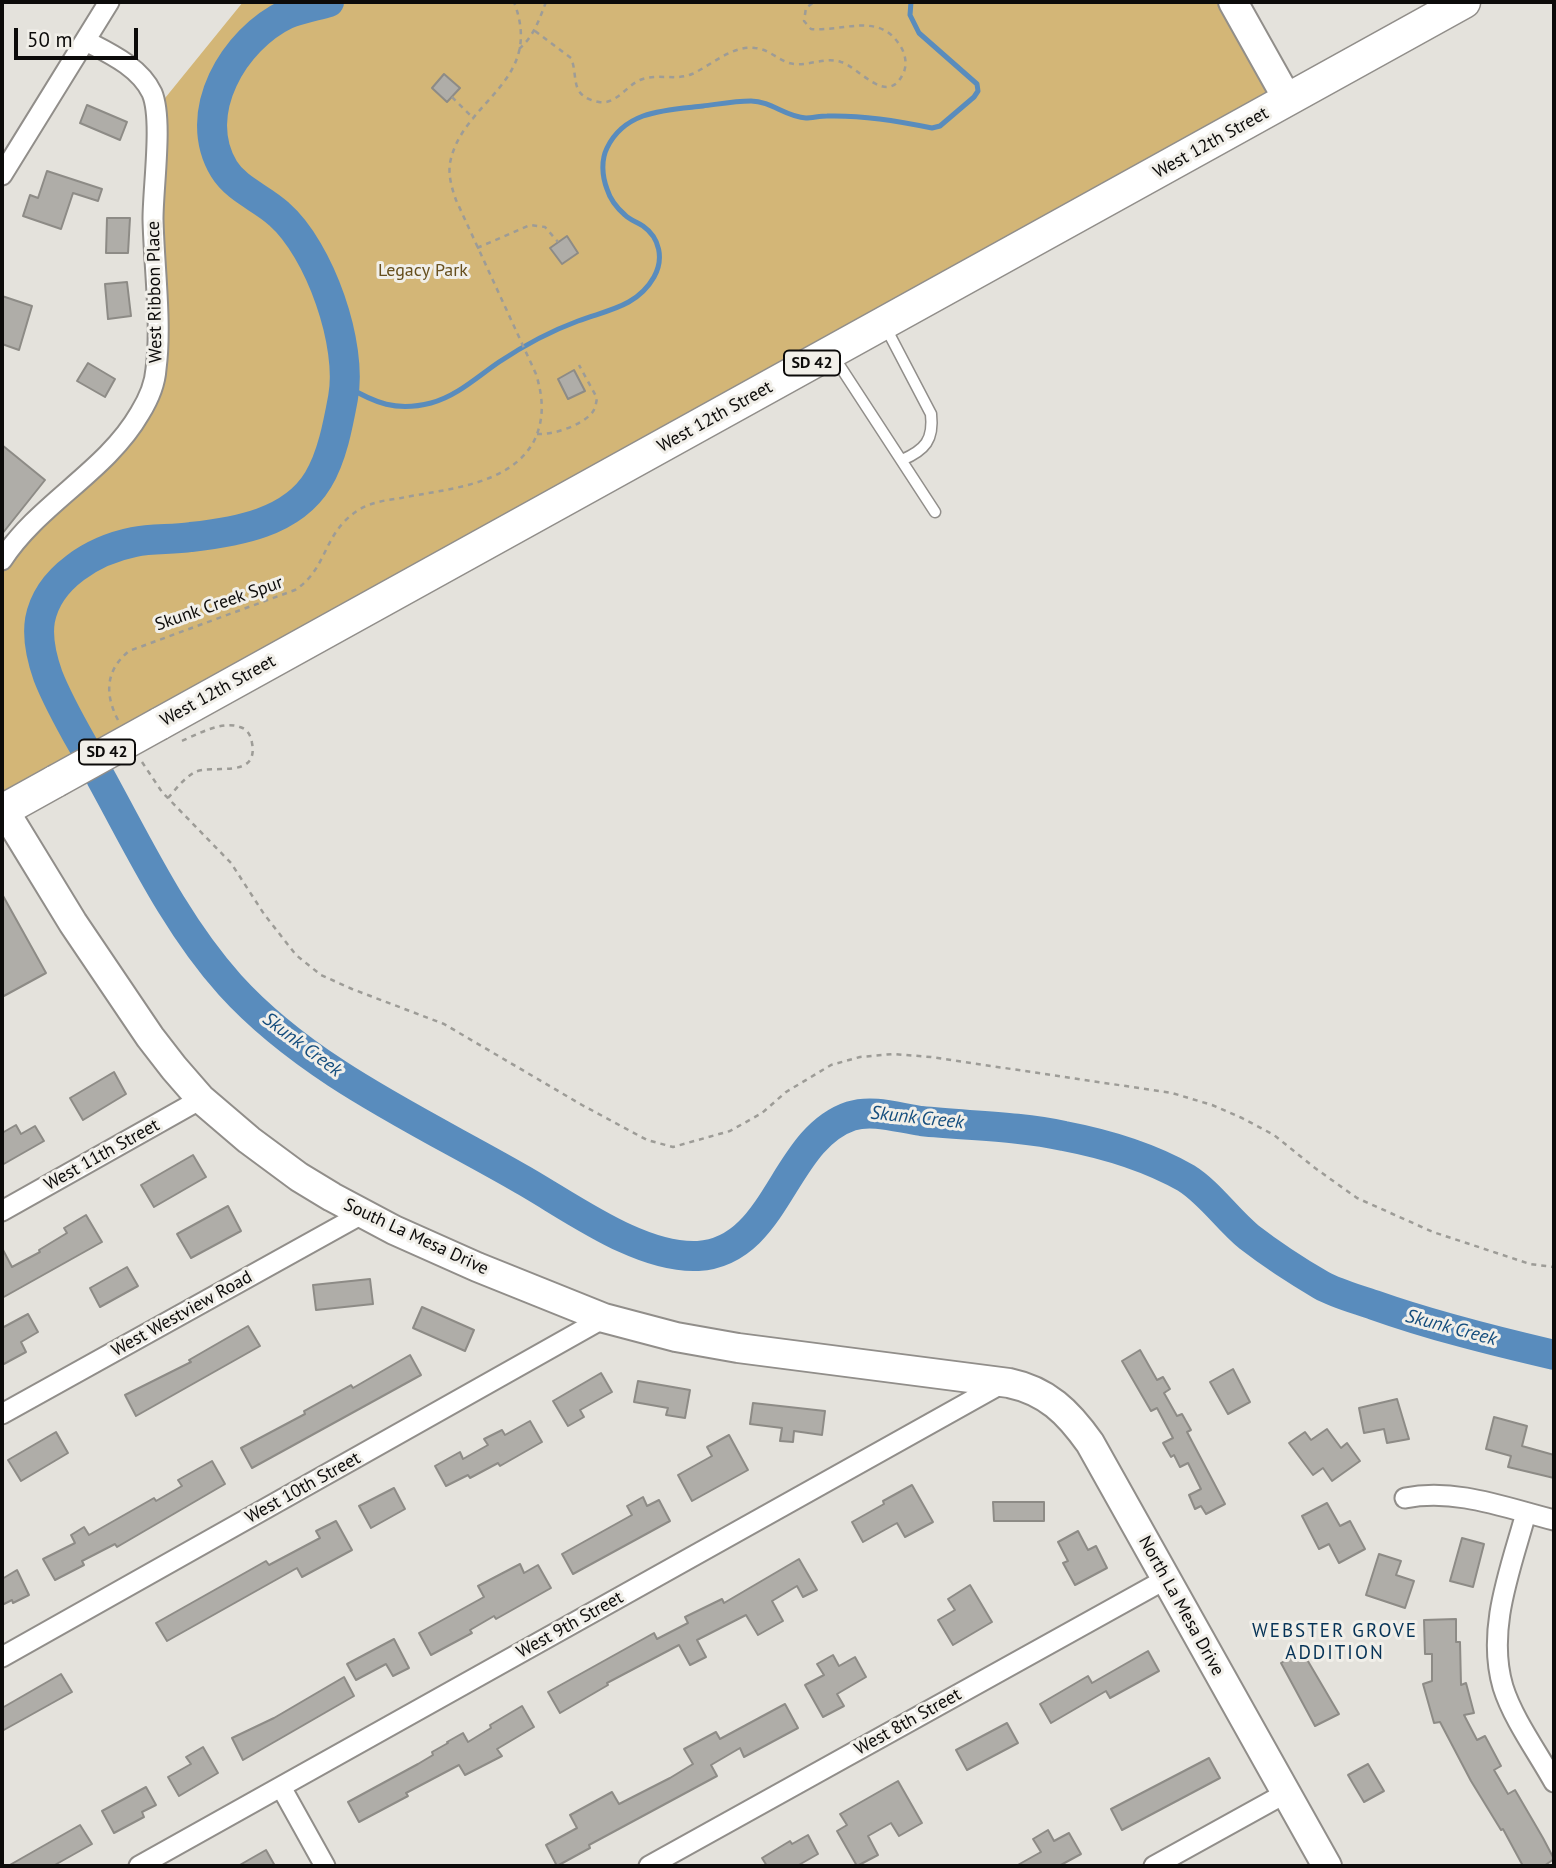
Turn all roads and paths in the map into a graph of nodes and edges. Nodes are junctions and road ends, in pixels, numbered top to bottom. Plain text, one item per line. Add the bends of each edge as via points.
1 (109, 2) edge
2 (514, 2) edge
3 (546, 2) edge
4 (814, 2) edge
5 (1233, 2) edge
6 (1464, 2) edge
7 (535, 31) junction
8 (86, 41) junction
9 (519, 49) junction
10 (452, 97) dead end
11 (1288, 100) junction
12 (474, 119) junction
13 (4, 167) edge
14 (558, 242) dead end
15 (477, 248) junction
16 (884, 323) junction
17 (831, 352) junction
18 (579, 365) dead end
19 (537, 434) junction
20 (902, 460) junction
21 (935, 512) dead end
22 (2, 560) edge
23 (122, 726) dead end
24 (164, 735) junction
25 (140, 758) dead end
26 (168, 798) junction
27 (2, 809) edge
28 (201, 1099) junction
29 (2, 1211) edge
30 (362, 1214) junction
31 (1554, 1267) edge
32 (604, 1318) junction
33 (1001, 1384) junction
34 (2, 1414) edge
35 (1405, 1498) dead end
36 (1526, 1513) junction
37 (1554, 1520) edge
38 (1166, 1578) junction
39 (2, 1657) edge
40 (1554, 1782) edge
41 (281, 1787) junction
42 (1286, 1793) junction
43 (139, 1866) edge
44 (325, 1866) edge
45 (649, 1866) edge
46 (1154, 1866) edge
47 (1327, 1866) edge

1 - 8 street
2 - 9 path, Skunk Creek Spur via 521,26
3 - 7 path
4 - 7 path via 805,11 804,21 811,30 869,24 894,36 904,51 902,76 891,85 880,86 842,62 789,63 747,48 689,76 640,80 604,102 586,97 578,89 573,60
5 - 11 street
6 - 11 main road, West 12th Street / SD 42
7 - 9 path
8 - 13 street
8 - 22 street, West Ribbon Place via 136,72 146,82 157,108 153,217 156,369 147,399 129,431 28,525
9 - 12 path, Skunk Creek Spur via 505,82
10 - 12 path
11 - 16 main road, West 12th Street / SD 42
12 - 15 path, Skunk Creek Spur via 458,141 449,172
14 - 15 path via 545,227 530,225
15 - 19 path, Skunk Creek Spur via 536,374 543,397
16 - 17 main road, West 12th Street / SD 42
16 - 20 lane via 931,414 933,429 916,454
17 - 20 lane
17 - 24 main road, West 12th Street / SD 42
18 - 19 path via 597,398 589,416 557,433
19 - 23 path, Skunk Creek Spur via 520,459 487,479 363,507 332,535 313,576 295,590 130,650 111,672 111,702
20 - 21 lane
24 - 26 path via 228,724 244,727 253,746 242,767 199,770
24 - 27 main road, West 12th Street / SD 42, bridge
25 - 26 path
26 - 31 path via 231,863 296,956 321,975 444,1024 647,1140 673,1147 730,1131 831,1065 893,1054 932,1056 1172,1093 1212,1105 1275,1135 1357,1198 1433,1231 1530,1264
27 - 28 street, South La Mesa Drive via 115,986
28 - 29 street, West 11th Street
28 - 30 street, South La Mesa Drive via 299,1177
30 - 32 street, South La Mesa Drive
30 - 34 street, West Westview Road
32 - 33 street, South La Mesa Drive via 738,1348
32 - 39 street, West 10th Street
33 - 38 street, North La Mesa Drive via 1027,1387 1047,1397 1076,1423
33 - 41 street, West 9th Street
35 - 36 street via 1427,1493 1455,1495
36 - 37 street
36 - 40 street via 1500,1607 1500,1673 1509,1702
38 - 42 street, North La Mesa Drive
38 - 45 street, West 8th Street
41 - 43 street, West 9th Street
41 - 44 street
42 - 46 street
42 - 47 street, North La Mesa Drive

